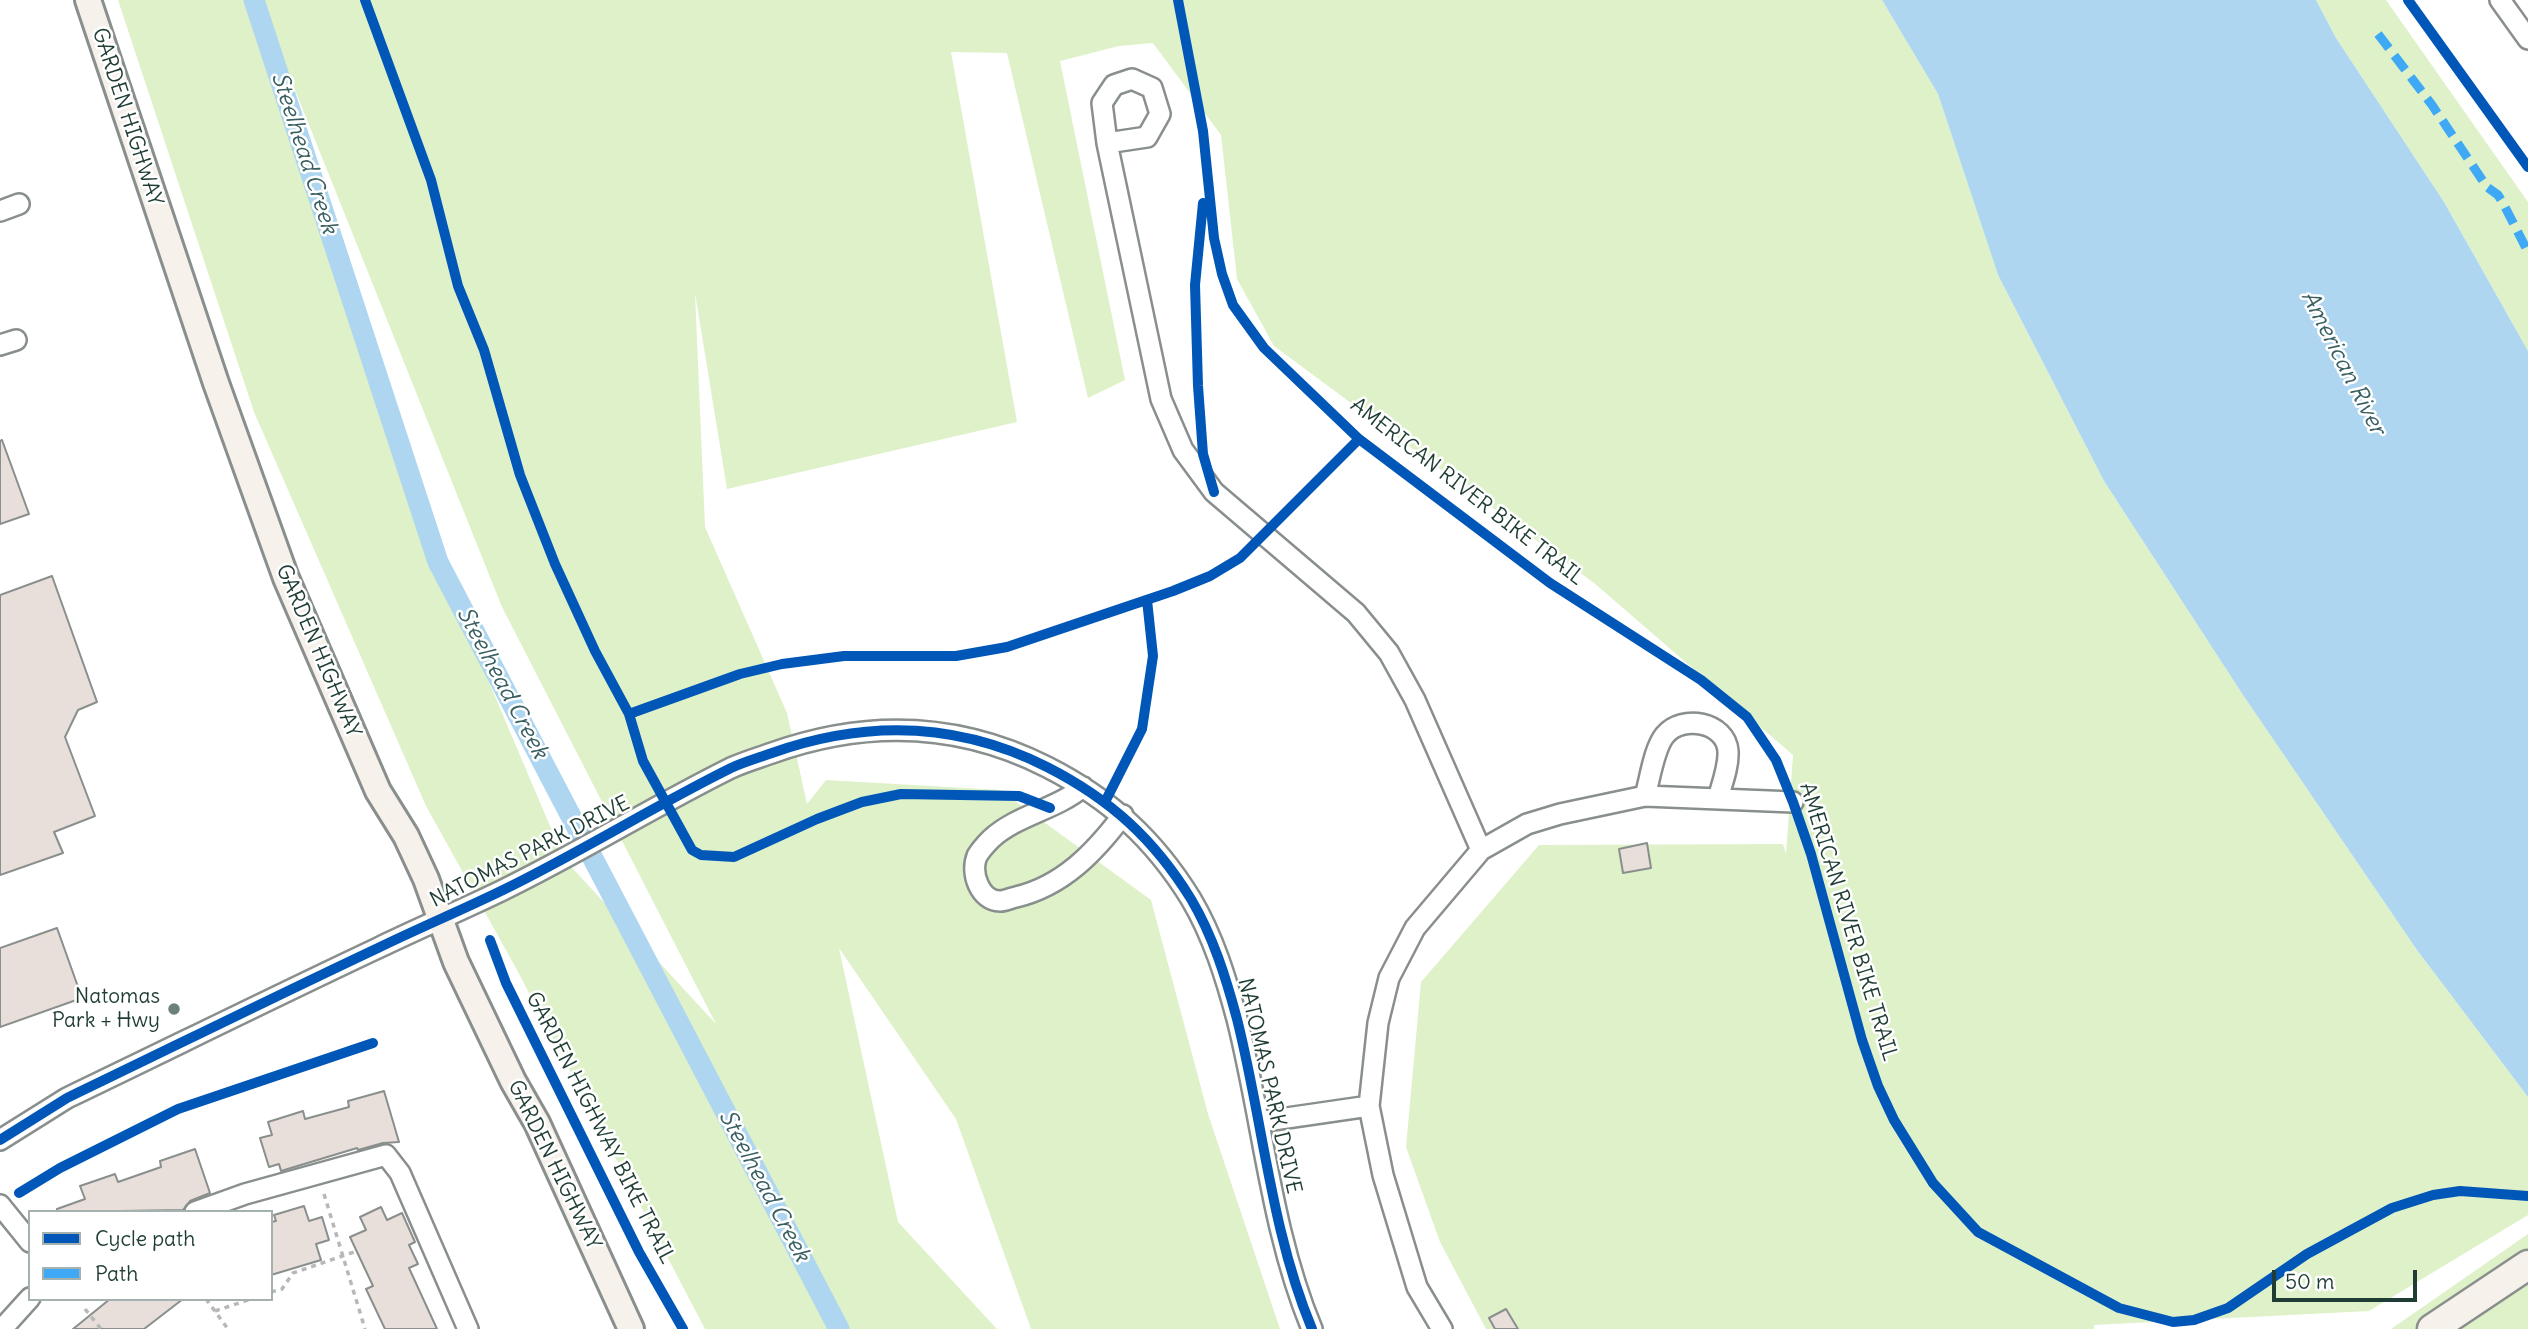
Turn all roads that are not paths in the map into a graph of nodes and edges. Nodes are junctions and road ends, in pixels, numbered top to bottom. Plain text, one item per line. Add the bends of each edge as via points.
1 (88, 0) edge
2 (2500, 0) edge
3 (2528, 38) edge
4 (1107, 143) dead end
5 (19, 204) dead end
6 (0, 211) edge
7 (1083, 787) junction
8 (1645, 796) junction
9 (1718, 798) junction
10 (1793, 802) dead end
11 (1123, 815) junction
12 (1481, 850) junction
13 (440, 919) junction
14 (1369, 1106) junction
15 (1259, 1122) junction
16 (0, 1140) edge
17 (0, 1205) edge
18 (201, 1210) edge
19 (28, 1240) edge
20 (2528, 1265) edge
21 (28, 1300) edge
22 (2, 1329) edge
23 (468, 1329) edge
24 (629, 1329) edge
25 (1312, 1329) edge
26 (1442, 1329) edge
27 (2432, 1329) edge

1 - 13 main road, GARDEN HIGHWAY via 286,578 378,791 406,836
2 - 3 street
4 - 12 street via 1161,399 1183,450 1214,492 1356,613 1389,653 1415,700
5 - 6 street
7 - 11 street, NATOMAS PARK DRIVE
7 - 11 street via 991,839 977,857 976,880 984,894 999,901 1063,878 1100,846
7 - 13 street, NATOMAS PARK DRIVE via 1022,754 966,737 914,729 823,737 734,767 504,890
8 - 9 street
8 - 9 street via 1665,733 1681,724 1703,722 1718,732 1729,748
8 - 12 street via 1527,824
9 - 10 street
11 - 15 street, NATOMAS PARK DRIVE via 1160,854 1192,901 1214,945 1242,1040
12 - 14 street via 1415,928 1389,978 1378,1023
13 - 16 street, NATOMAS PARK DRIVE via 67,1098
13 - 24 main road, GARDEN HIGHWAY
14 - 15 street
14 - 26 street via 1383,1175 1417,1287
15 - 25 street, NATOMAS PARK DRIVE via 1297,1293
17 - 19 street
18 - 23 street via 386,1155 400,1173
20 - 27 highway
21 - 22 street

